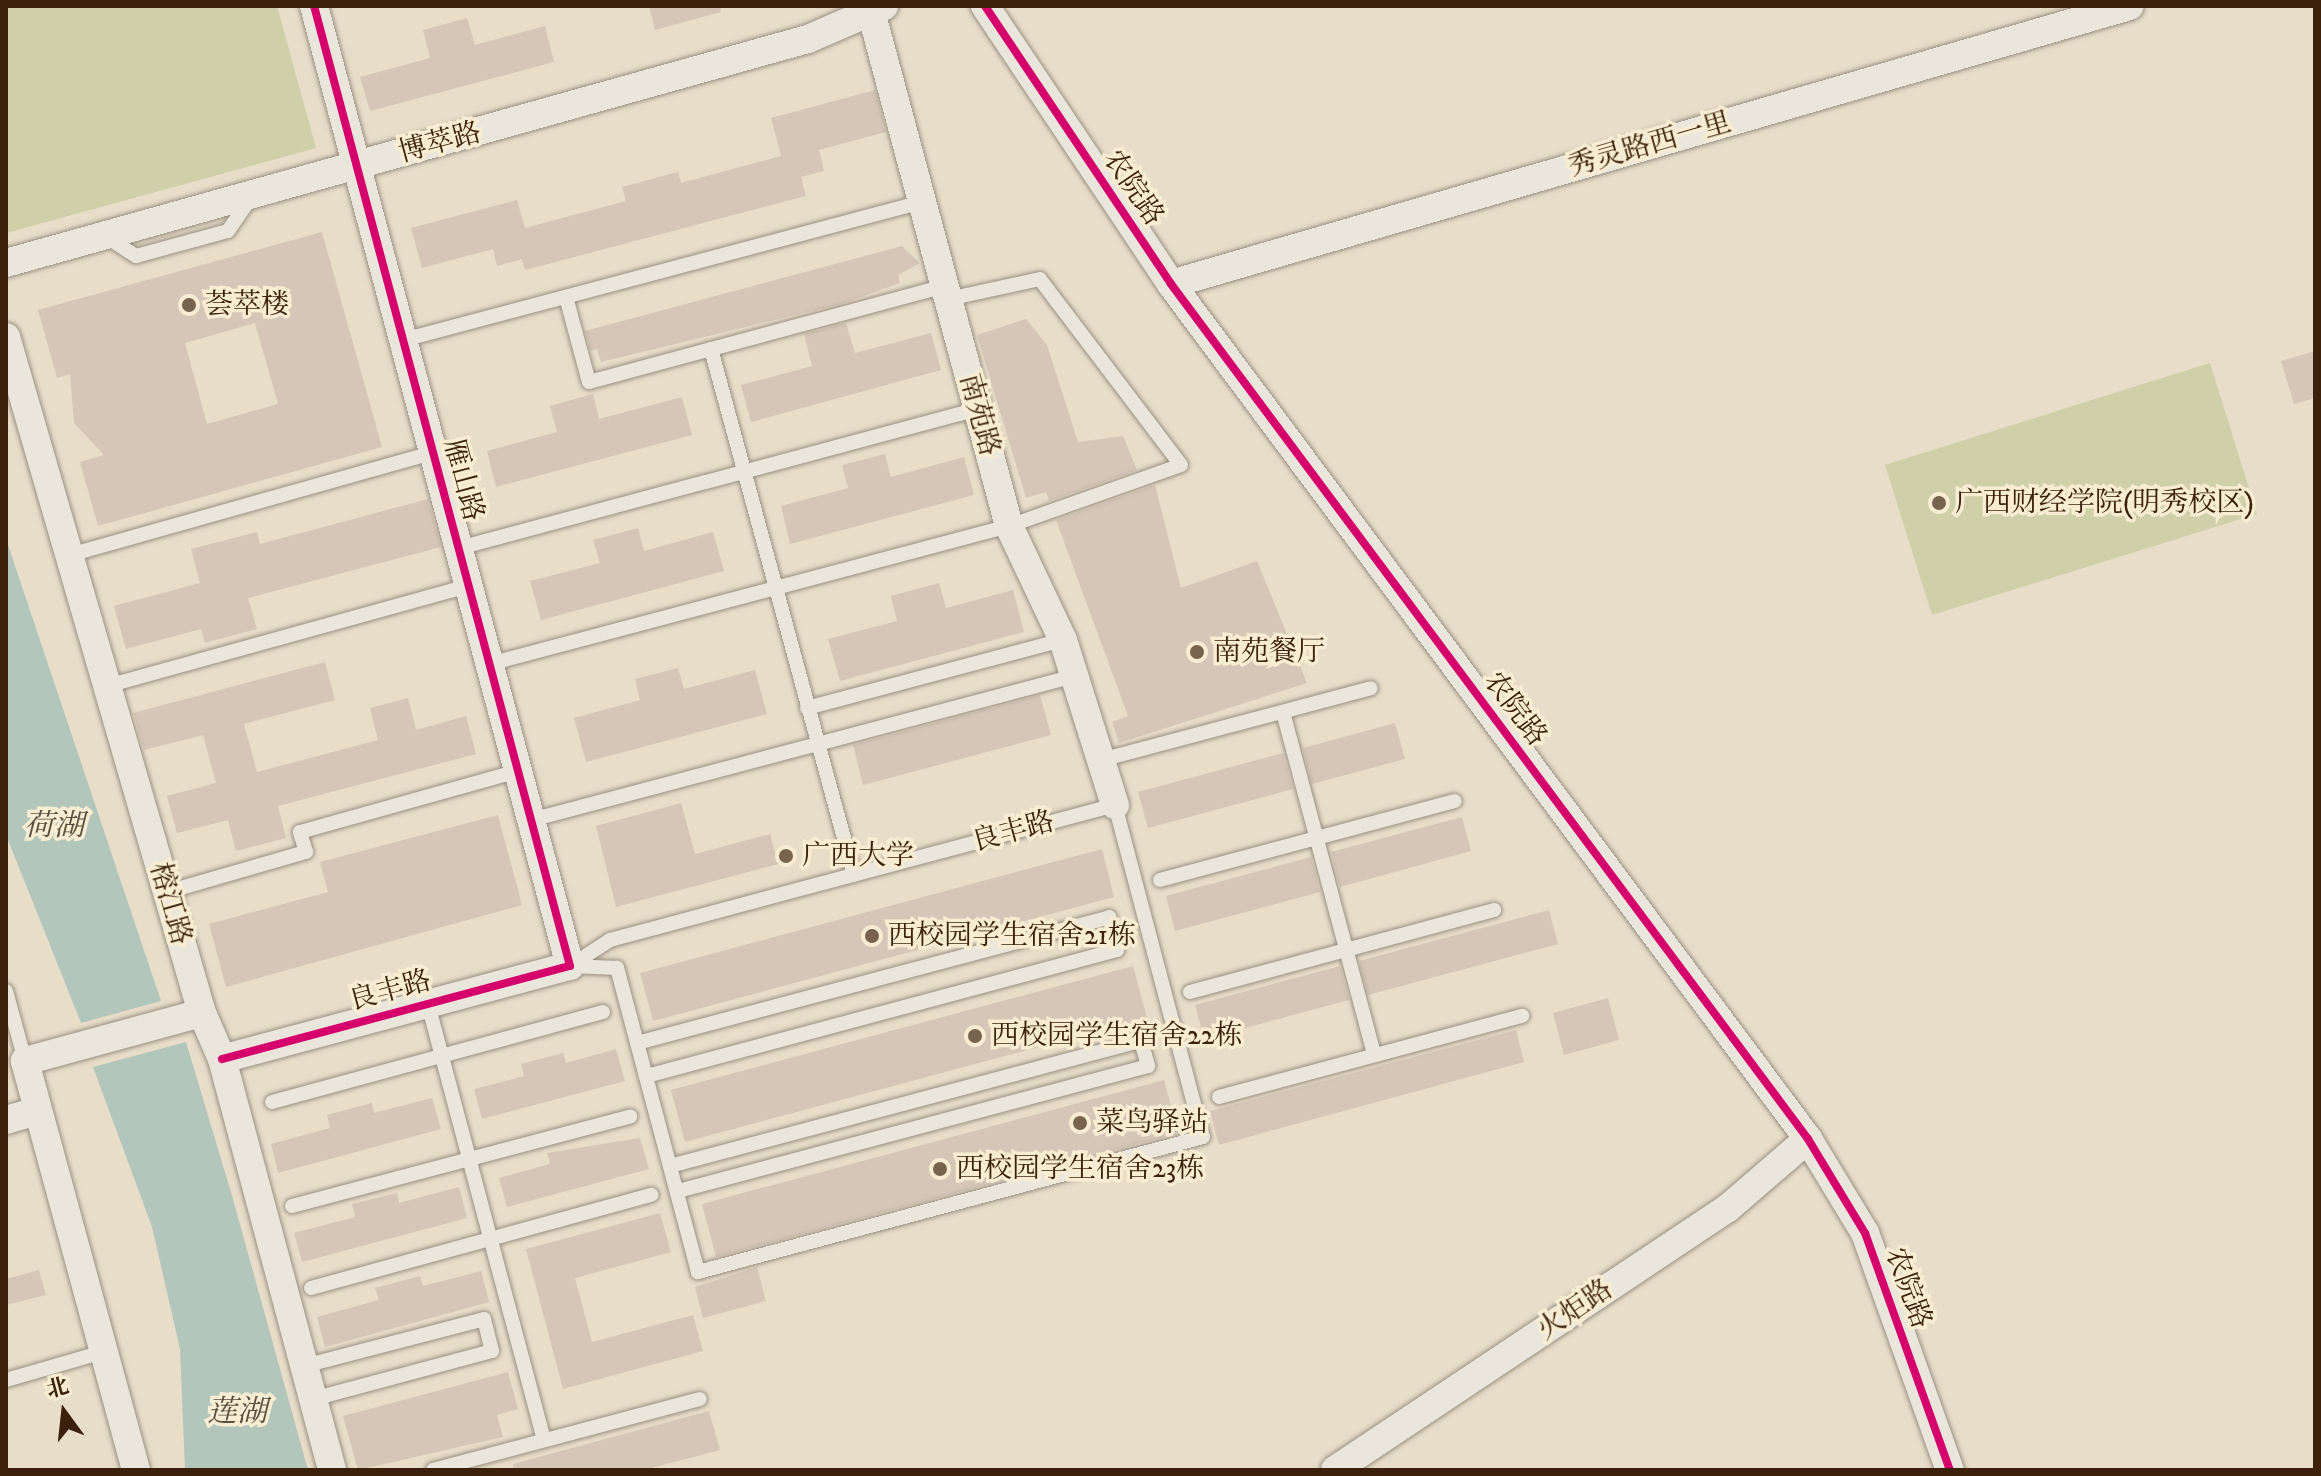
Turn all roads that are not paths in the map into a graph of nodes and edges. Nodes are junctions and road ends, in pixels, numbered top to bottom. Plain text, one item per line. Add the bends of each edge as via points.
1 (314, 6) edge
2 (2130, 6) edge
3 (986, 7) edge
4 (878, 10) edge
5 (357, 166) junction
6 (922, 202) junction
7 (6, 263) edge
8 (1171, 284) junction
9 (946, 292) junction
10 (566, 297) junction
11 (6, 337) edge
12 (403, 340) junction
13 (711, 349) junction
14 (978, 409) junction
15 (433, 453) junction
16 (744, 472) junction
17 (1009, 526) junction
18 (459, 548) junction
19 (69, 555) junction
20 (468, 586) junction
21 (775, 588) junction
22 (1063, 640) junction
23 (489, 664) junction
24 (1074, 676) junction
25 (107, 686) junction
26 (1371, 688) dead end
27 (807, 708) junction
28 (1283, 712) junction
29 (817, 744) junction
30 (1101, 760) junction
31 (518, 771) junction
32 (1455, 801) dead end
33 (1115, 805) junction
34 (531, 820) junction
35 (1316, 838) junction
36 (854, 875) junction
37 (1160, 880) dead end
38 (167, 892) junction
39 (1494, 910) dead end
40 (1346, 950) junction
41 (570, 966) junction
42 (6, 991) edge
43 (1190, 992) dead end
44 (428, 1004) junction
45 (603, 1012) dead end
46 (202, 1013) junction
47 (1522, 1016) dead end
48 (637, 1043) junction
49 (1374, 1055) junction
50 (442, 1056) junction
51 (222, 1059) junction
52 (25, 1061) junction
53 (646, 1076) junction
54 (1219, 1097) dead end
55 (272, 1102) dead end
56 (38, 1111) junction
57 (630, 1117) dead end
58 (6, 1120) edge
59 (1808, 1139) junction
60 (470, 1161) junction
61 (670, 1166) junction
62 (677, 1191) junction
63 (652, 1195) dead end
64 (292, 1206) dead end
65 (491, 1241) junction
66 (311, 1288) dead end
67 (103, 1352) junction
68 (304, 1366) junction
69 (6, 1380) edge
70 (313, 1399) junction
71 (700, 1399) dead end
72 (544, 1440) junction
73 (136, 1470) edge
74 (332, 1470) edge
75 (433, 1470) edge
76 (1335, 1470) edge
77 (1950, 1470) edge

1 - 5 street, 雁山路
2 - 8 street, 秀灵路西一里
3 - 8 street, 农院路
4 - 5 street, 博萃路
4 - 6 street, 南苑路
5 - 7 street, 博萃路
5 - 12 street, 雁山路
6 - 9 street, 南苑路
6 - 10 lane
8 - 59 street, 农院路
9 - 13 lane
9 - 14 street, 南苑路
9 - 17 lane via 1040,279 1181,465
10 - 12 lane
10 - 13 lane via 589,382
11 - 19 street, 榕江路
12 - 15 street, 雁山路
13 - 16 lane
14 - 16 lane
14 - 17 street, 南苑路
15 - 18 street, 雁山路
15 - 19 lane
16 - 18 lane
16 - 21 lane
17 - 21 lane
17 - 22 street, 南苑路
18 - 20 street, 雁山路
19 - 25 street, 榕江路
20 - 23 street, 雁山路
20 - 25 lane
21 - 23 lane
21 - 27 lane
22 - 24 street, 南苑路
22 - 27 lane
23 - 31 street, 雁山路
24 - 29 lane
24 - 30 street, 南苑路
25 - 38 street, 榕江路
26 - 28 lane
27 - 29 lane
28 - 30 lane
28 - 35 lane
29 - 34 lane
29 - 36 lane
30 - 33 street, 南苑路
31 - 34 street, 雁山路
31 - 38 lane via 300,832 306,852
32 - 35 lane
33 - 36 lane, 良丰路
33 - 62 lane via 1203,1137 698,1272
34 - 41 street, 雁山路
35 - 37 lane
35 - 40 lane
36 - 41 lane, 良丰路 via 610,940
38 - 46 street, 榕江路
39 - 40 lane
40 - 43 lane
40 - 49 lane
41 - 44 street, 良丰路
41 - 48 lane via 617,968
42 - 52 lane
44 - 50 lane
44 - 51 street, 良丰路
45 - 50 lane
46 - 51 street, 榕江路
46 - 52 street
47 - 49 lane
48 - 53 lane
48 - 53 lane via 1109,917 1117,950
49 - 54 lane
50 - 55 lane
50 - 60 lane
51 - 68 street, 榕江路
52 - 56 street
53 - 61 lane
56 - 58 street
56 - 67 street
57 - 60 lane
59 - 76 street, 火炬路 via 1728,1208
59 - 77 street, 农院路 via 1865,1233
60 - 64 lane
60 - 65 lane
61 - 62 lane
61 - 62 lane via 1141,1041 1148,1066
63 - 65 lane
65 - 66 lane
65 - 72 lane
67 - 69 lane
67 - 73 street
68 - 70 street, 榕江路
68 - 70 lane via 484,1319 492,1351
70 - 74 street, 榕江路
71 - 72 lane
72 - 75 lane

